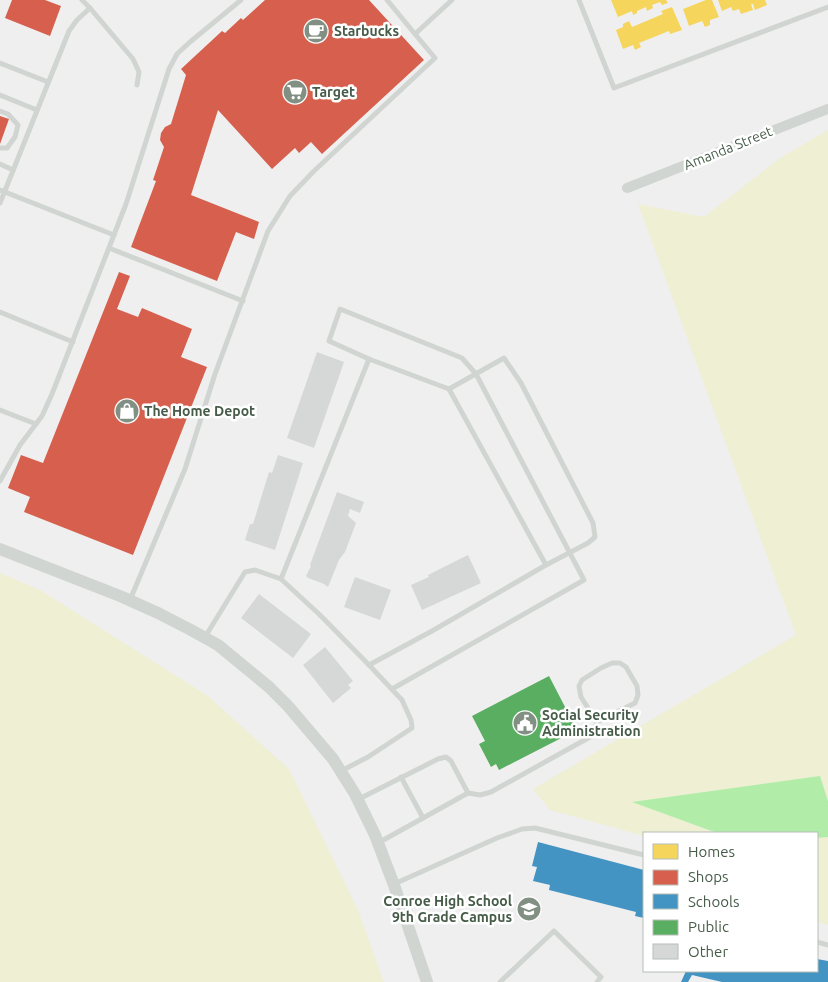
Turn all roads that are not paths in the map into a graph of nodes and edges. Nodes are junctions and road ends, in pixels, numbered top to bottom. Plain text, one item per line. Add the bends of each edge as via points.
1 (82, 0) edge
2 (241, 0) edge
3 (387, 0) edge
4 (452, 0) edge
5 (579, 0) edge
6 (828, 7) edge
7 (90, 8) junction
8 (415, 34) junction
9 (0, 63) edge
10 (48, 82) junction
11 (137, 85) dead end
12 (0, 95) edge
13 (828, 109) edge
14 (37, 110) junction
15 (0, 111) edge
16 (0, 148) edge
17 (0, 164) edge
18 (13, 170) junction
19 (627, 188) dead end
20 (2, 191) edge
21 (0, 203) edge
22 (114, 235) junction
23 (109, 248) junction
24 (242, 301) junction
25 (0, 312) edge
26 (73, 342) junction
27 (369, 360) junction
28 (476, 374) junction
29 (449, 389) junction
30 (0, 410) edge
31 (36, 424) junction
32 (0, 481) edge
33 (0, 549) edge
34 (570, 552) junction
35 (546, 565) junction
36 (282, 579) junction
37 (130, 600) junction
38 (204, 638) junction
39 (369, 665) junction
40 (392, 689) junction
41 (597, 722) junction
42 (341, 771) junction
43 (400, 778) junction
44 (468, 793) junction
45 (358, 800) junction
46 (423, 818) junction
47 (378, 843) junction
48 (643, 855) edge
49 (394, 885) junction
50 (427, 982) edge
51 (500, 982) edge
52 (597, 982) edge

1 - 7 lane
2 - 22 lane via 177,54 169,68
3 - 8 lane
4 - 8 lane
5 - 6 lane via 614,88
7 - 10 lane via 69,30
7 - 11 lane via 133,59 139,72
8 - 24 lane via 434,58 290,196 268,231
9 - 10 lane
10 - 14 lane
12 - 14 lane
13 - 19 street, Amanda Street
14 - 18 lane
15 - 16 lane via 8,114 18,125 8,148
17 - 18 lane
18 - 20 lane
20 - 21 lane
20 - 22 lane
22 - 23 lane
23 - 24 lane
23 - 26 lane
24 - 37 lane via 185,469
25 - 26 lane
26 - 31 lane
27 - 28 lane via 329,341 340,309 462,358
27 - 29 lane
27 - 36 lane
28 - 29 lane
28 - 34 lane
28 - 34 lane via 504,358 521,383 593,523 595,537
29 - 35 lane
30 - 31 lane
31 - 32 lane
33 - 37 street
34 - 35 lane
34 - 40 lane via 584,580
35 - 39 lane
36 - 38 lane via 255,570 246,572
36 - 39 lane
37 - 38 street
38 - 42 street via 218,645 269,687 312,732
39 - 40 lane
40 - 42 lane via 402,700 412,720 412,728
41 - 41 lane via 635,702 638,695 637,686 620,663 601,668 582,680 579,686 581,697
41 - 44 lane via 590,737 491,792 480,795
42 - 45 street
43 - 44 lane via 446,758 451,761
43 - 45 lane
43 - 46 lane
44 - 46 lane
45 - 47 street
46 - 47 lane
47 - 49 street
48 - 49 lane via 535,828 522,829
49 - 50 street
51 - 52 lane via 554,931 601,977

